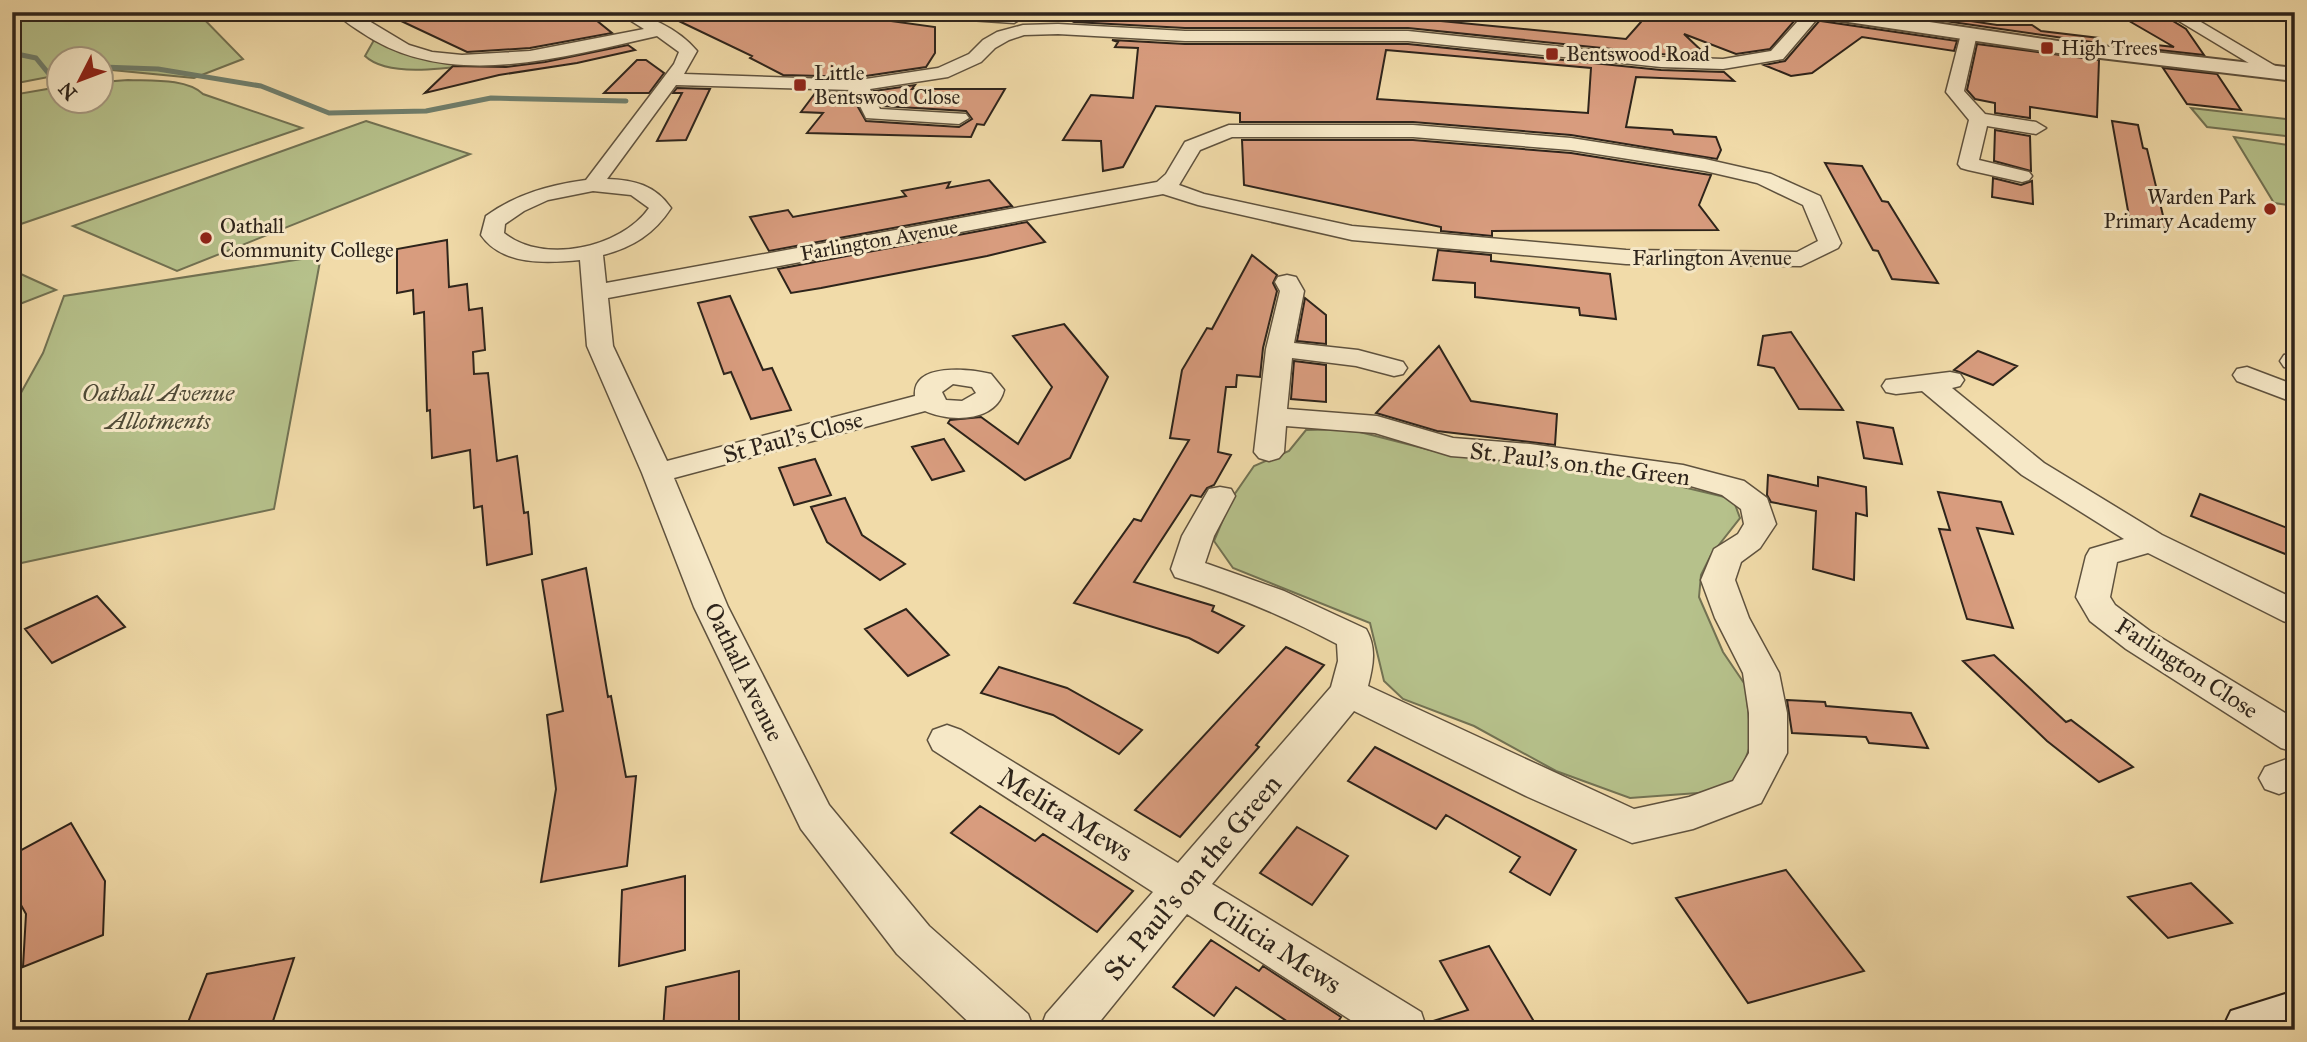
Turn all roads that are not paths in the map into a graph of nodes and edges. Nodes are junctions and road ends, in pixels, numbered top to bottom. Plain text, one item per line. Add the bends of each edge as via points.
1 (343, 12) edge
2 (625, 12) edge
3 (924, 12) edge
4 (1815, 12) edge
5 (1821, 12) edge
6 (2172, 12) edge
7 (1017, 20) edge
8 (659, 31) junction
9 (1969, 34) junction
10 (2286, 74) edge
11 (1958, 75) junction
12 (670, 79) junction
13 (1980, 79) dead end
14 (859, 85) junction
15 (959, 118) dead end
16 (1979, 119) junction
17 (2036, 128) dead end
18 (2022, 176) dead end
19 (593, 185) junction
20 (1164, 187) junction
21 (591, 250) junction
22 (1287, 282) dead end
23 (594, 293) junction
24 (1279, 349) junction
25 (1394, 368) dead end
26 (2247, 376) dead end
27 (2290, 376) edge
28 (1896, 386) dead end
29 (929, 401) dead end
30 (1273, 416) junction
31 (1269, 453) dead end
32 (657, 473) junction
33 (1220, 496) dead end
34 (2151, 542) junction
35 (2295, 613) edge
36 (1348, 692) junction
37 (2295, 738) edge
38 (947, 740) dead end
39 (1185, 887) junction
40 (2295, 1018) edge
41 (1404, 1028) dead end
42 (1011, 1030) edge
43 (1063, 1030) edge
44 (2251, 1030) edge

1 - 8 street via 402,49 458,59 525,56
2 - 8 street
3 - 7 street
4 - 7 street via 1777,55 1723,64 1408,36 1185,36 1058,29
5 - 9 street
6 - 10 street
7 - 14 street via 975,58 942,73
8 - 12 street via 688,51
9 - 10 street
9 - 11 street
11 - 13 street
11 - 16 street via 1955,92
12 - 14 street
12 - 19 street
14 - 15 street via 873,114
16 - 17 street
16 - 18 street via 1968,164
19 - 21 street via 640,190 654,197 660,208 641,231
19 - 21 street via 521,203 494,221 492,228 499,244 515,251 537,255
20 - 20 street, Farlington Avenue via 1192,146 1229,131 1439,133 1571,144 1764,178 1812,201 1830,243 1801,259 1626,257 1352,233
20 - 23 street, Farlington Avenue
21 - 23 street, Oathall Avenue
22 - 24 street via 1292,291
23 - 32 street, Oathall Avenue via 600,346
24 - 25 street via 1358,358
24 - 30 street
26 - 27 street
28 - 34 street via 1940,382 2032,469
29 - 32 street, St Paul's Close
30 - 31 street
30 - 36 street, St. Paul's on the Green via 1377,425 1451,447 1684,474 1733,488 1756,505 1760,524 1749,541 1726,557 1718,580 1761,673 1768,713 1768,753 1747,792 1693,813 1632,825
32 - 42 street, Oathall Avenue via 711,607 815,817 913,940
33 - 36 street, St. Paul's on the Green via 1198,536 1187,569 1287,604 1354,638 1356,662
34 - 35 street
34 - 37 street, Farlington Close via 2102,556 2093,597 2102,613
36 - 39 street, St. Paul's on the Green
38 - 39 street, Melita Mews
39 - 41 street, Cilicia Mews
39 - 43 street, St. Paul's on the Green
40 - 44 street

